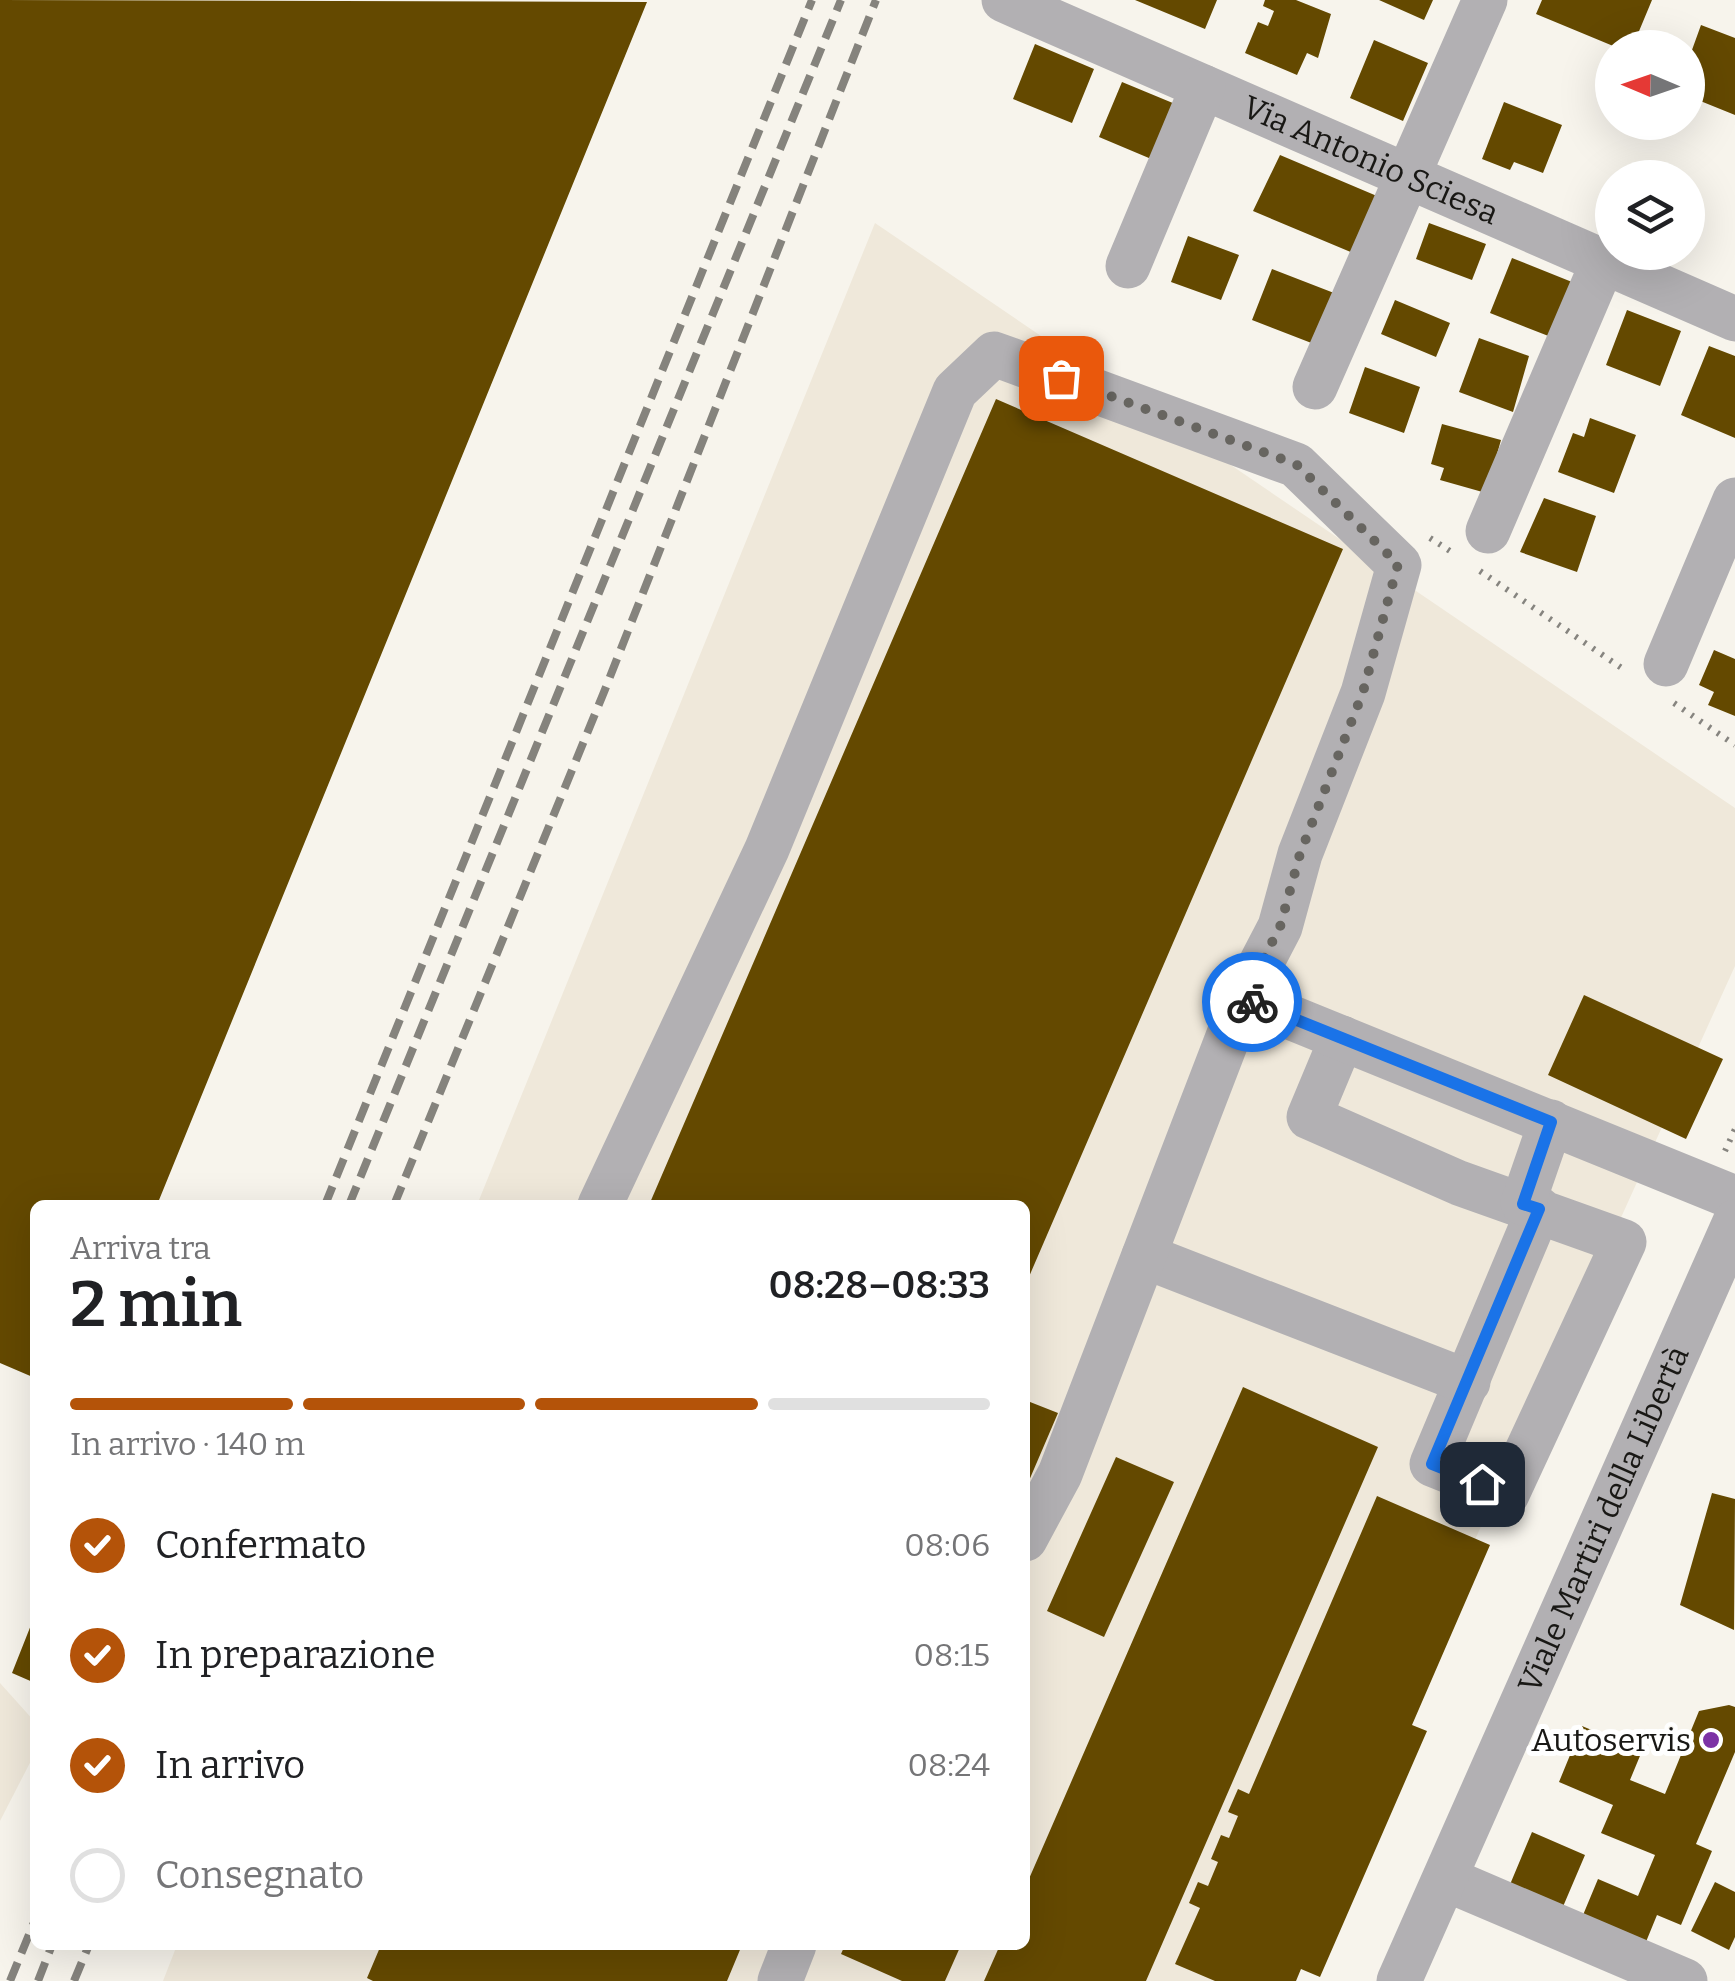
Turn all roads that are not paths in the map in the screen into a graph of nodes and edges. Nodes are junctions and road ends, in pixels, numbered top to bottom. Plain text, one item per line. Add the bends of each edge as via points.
1 (1004, 0) edge
2 (1485, 0) edge
3 (1203, 87) junction
4 (1408, 176) junction
5 (1595, 258) edge
6 (1128, 266) dead end
7 (1600, 270) edge
8 (1622, 270) edge
9 (1735, 319) edge
10 (1315, 388) dead end
11 (1735, 500) edge
12 (1471, 551) road end
13 (1659, 682) road end
14 (1243, 998) junction
15 (1342, 1038) junction
16 (1551, 1122) junction
17 (1735, 1198) edge
18 (602, 1200) edge
19 (1531, 1206) junction
20 (1735, 1222) edge
21 (1144, 1256) junction
22 (1468, 1382) junction
23 (1030, 1530) edge
24 (1446, 1879) junction
25 (792, 1950) edge
26 (780, 1981) edge
27 (1399, 1981) edge
28 (1684, 1981) edge

1 - 3 street, Via Antonio Sciesa
2 - 4 street
3 - 4 street, Via Antonio Sciesa
3 - 6 street
4 - 5 street, Via Antonio Sciesa
4 - 10 street
7 - 12 street
8 - 9 street, Via Antonio Sciesa
11 - 13 street
14 - 15 street
14 - 18 street via 1280,927 1300,854 1363,692 1398,564 1296,464 994,354 955,391 767,850
14 - 21 street
15 - 16 street
15 - 19 street via 1309,1117
16 - 17 street
16 - 19 street
19 - 22 street
19 - 22 street via 1624,1242 1506,1494 1432,1464
20 - 24 street, Viale Martiri della Libertà
21 - 22 street
21 - 23 street via 1060,1474
24 - 27 street, Viale Martiri della Libertà
24 - 28 street
25 - 26 street

